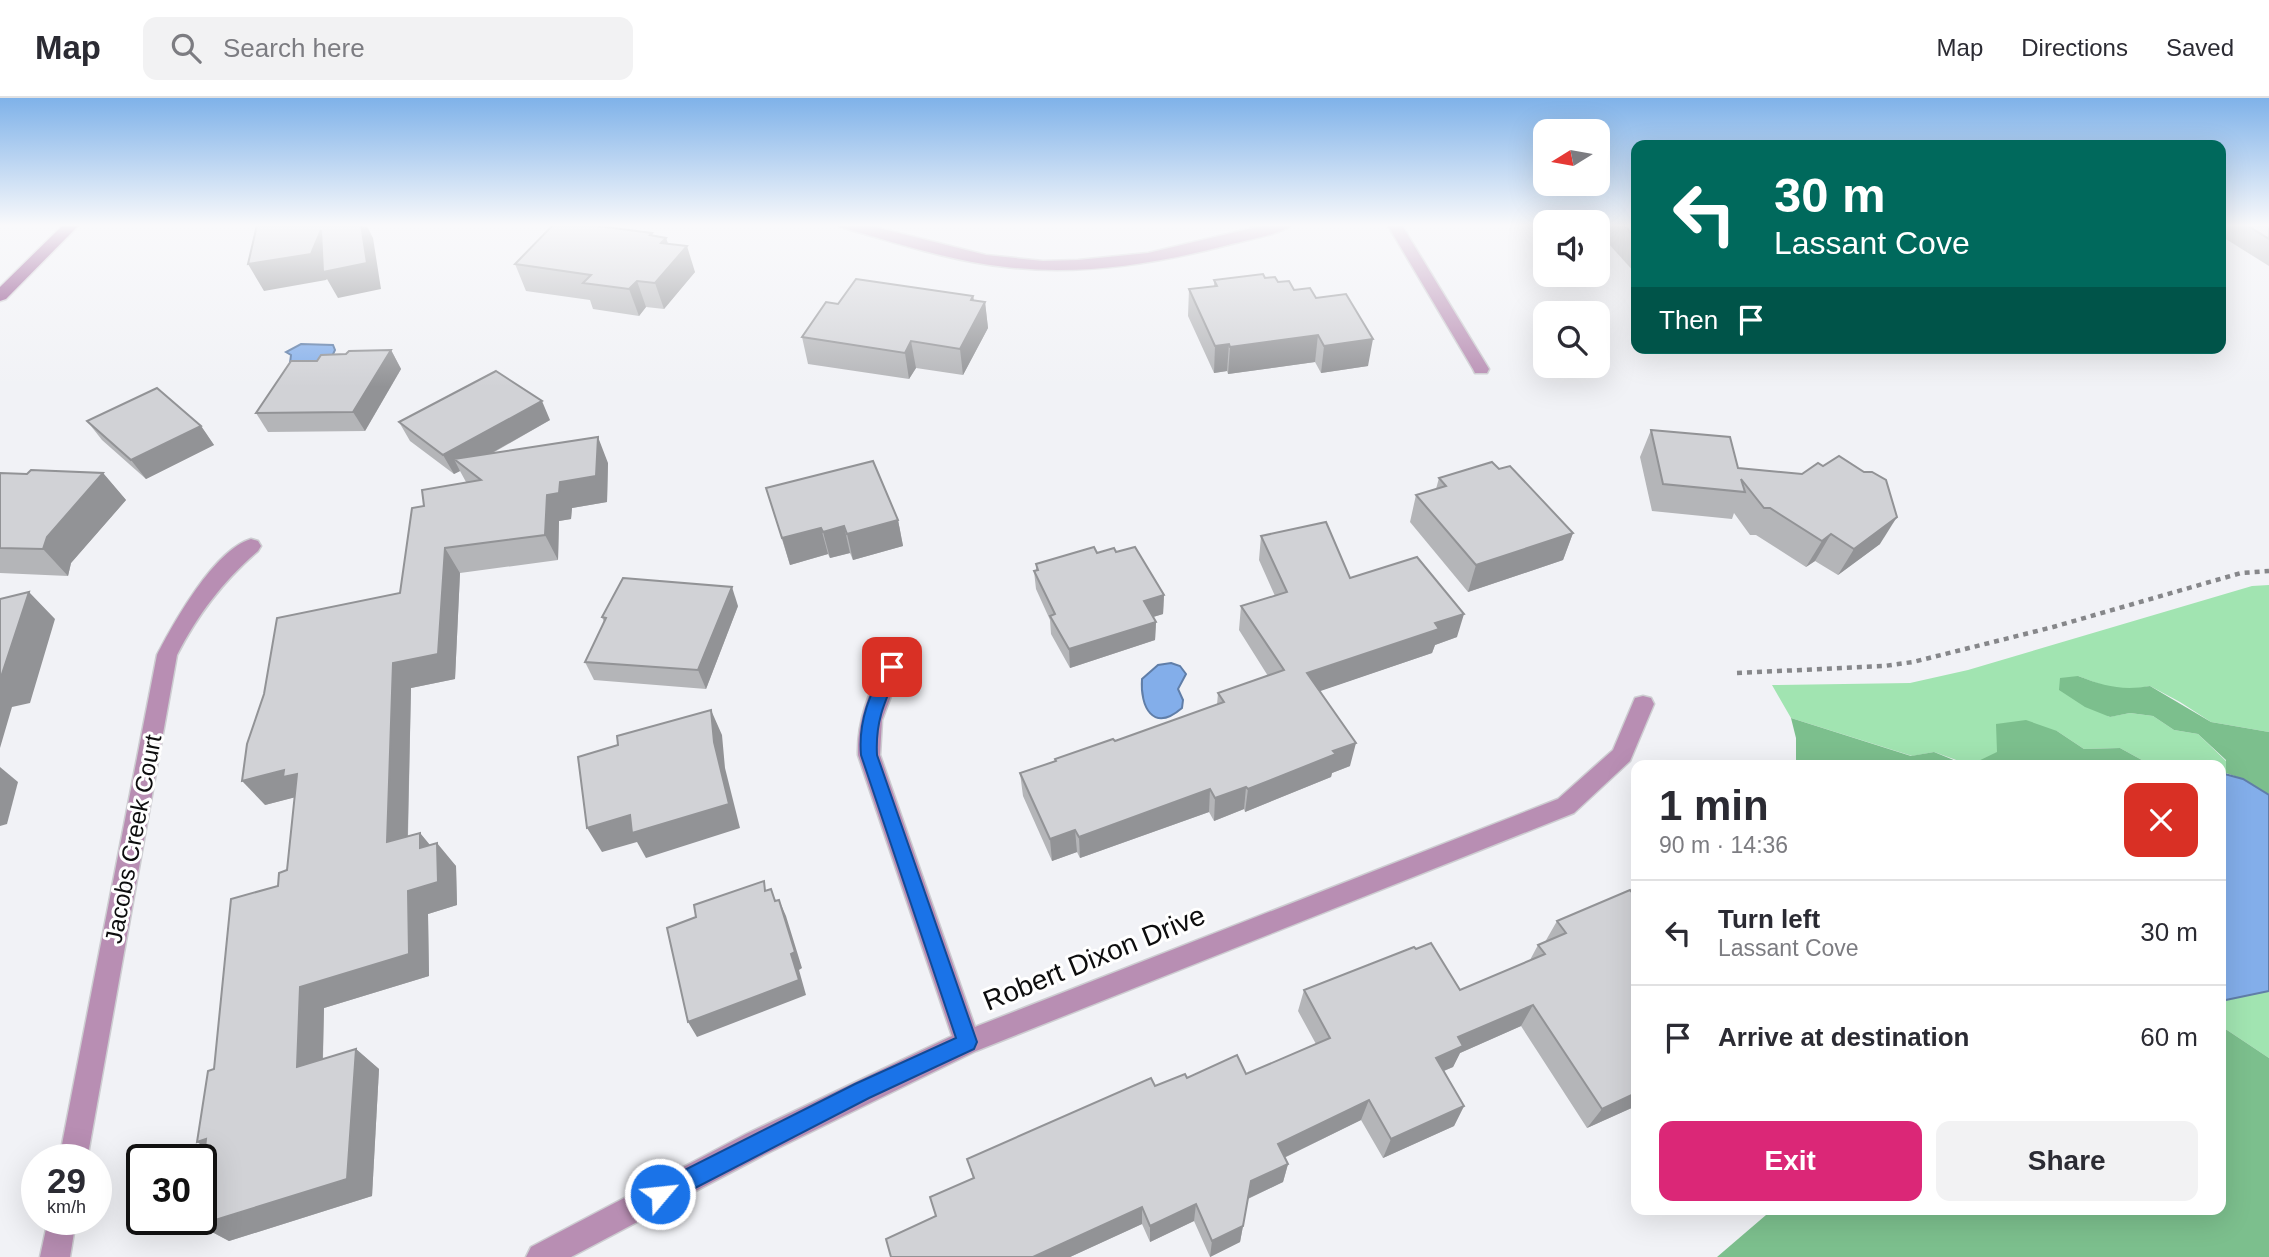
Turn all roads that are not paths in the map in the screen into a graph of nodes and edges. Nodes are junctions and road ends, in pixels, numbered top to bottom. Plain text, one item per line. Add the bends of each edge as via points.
1 (18, 278) edge
2 (1426, 278) edge
3 (0, 296) edge
4 (1481, 369) dead end
5 (251, 546) dead end
6 (892, 667) dead end
7 (1643, 704) dead end
8 (967, 1042) junction
9 (76, 1144) edge
10 (59, 1235) edge
11 (55, 1257) edge
12 (541, 1257) edge

1 - 3 main road
2 - 4 street
5 - 9 street, Jacobs Creek Court via 222,570 191,608 167,654
6 - 8 street via 867,732 869,755
7 - 8 street, Robert Dixon Drive via 1622,755 1566,806
8 - 12 street, Robert Dixon Drive via 756,1144
10 - 11 street

